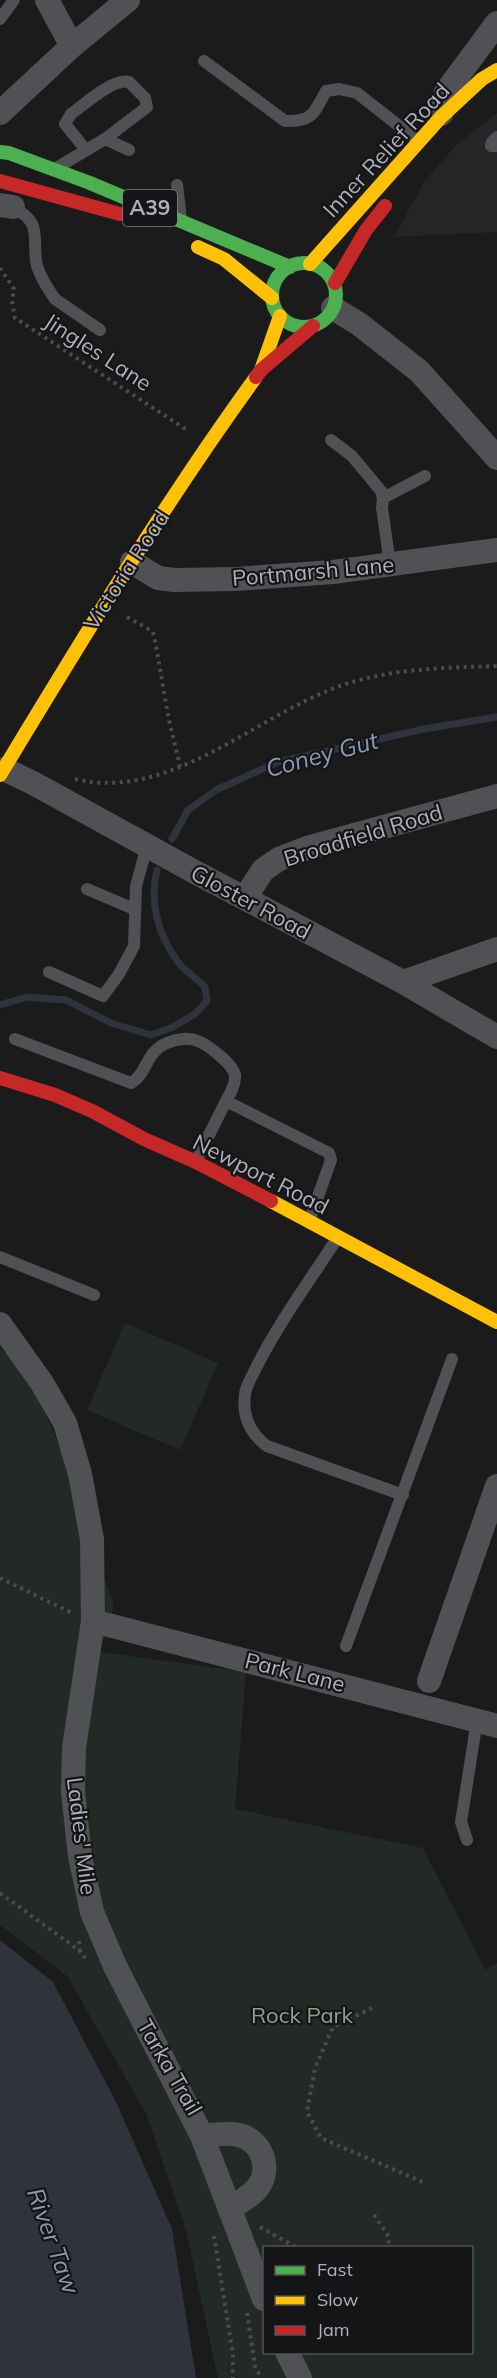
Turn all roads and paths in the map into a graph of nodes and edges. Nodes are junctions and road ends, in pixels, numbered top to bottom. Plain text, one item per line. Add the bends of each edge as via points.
1 (14, 0) edge
2 (47, 0) edge
3 (128, 0) edge
4 (0, 19) edge
5 (497, 23) edge
6 (72, 46) junction
7 (204, 61) dead end
8 (497, 70) edge
9 (0, 113) edge
10 (441, 117) junction
11 (497, 137) edge
12 (105, 140) junction
13 (418, 141) junction
14 (3, 146) edge
15 (497, 146) edge
16 (86, 150) junction
17 (129, 150) dead end
18 (54, 169) junction
19 (0, 181) edge
20 (177, 185) dead end
21 (394, 195) dead end
22 (6, 206) edge
23 (137, 220) dead end
24 (181, 221) junction
25 (186, 242) dead end
26 (310, 264) junction
27 (290, 267) junction
28 (0, 268) edge
29 (335, 283) junction
30 (272, 298) junction
31 (333, 308) junction
32 (280, 316) junction
33 (313, 326) junction
34 (100, 330) dead end
35 (261, 370) junction
36 (331, 440) dead end
37 (209, 444) junction
38 (497, 458) edge
39 (425, 476) dead end
40 (382, 498) junction
41 (497, 550) edge
42 (132, 562) junction
43 (390, 564) junction
44 (105, 602) junction
45 (497, 666) edge
46 (4, 762) edge
47 (180, 766) junction
48 (64, 777) dead end
49 (497, 796) edge
50 (147, 846) junction
51 (87, 889) dead end
52 (245, 898) junction
53 (134, 909) junction
54 (497, 949) edge
55 (49, 972) dead end
56 (403, 982) junction
57 (497, 1037) edge
58 (15, 1039) dead end
59 (0, 1078) edge
60 (226, 1101) junction
61 (196, 1162) junction
62 (310, 1221) junction
63 (338, 1237) junction
64 (0, 1257) edge
65 (94, 1295) dead end
66 (497, 1322) edge
67 (0, 1324) edge
68 (452, 1359) dead end
69 (497, 1486) edge
70 (403, 1495) junction
71 (0, 1578) edge
72 (75, 1603) dead end
73 (84, 1618) junction
74 (346, 1646) dead end
75 (429, 1681) dead end
76 (487, 1723) edge
77 (467, 1840) dead end
78 (0, 1893) edge
79 (89, 1962) dead end
80 (372, 2008) dead end
81 (202, 2136) junction
82 (425, 2183) dead end
83 (374, 2215) dead end
84 (226, 2223) junction
85 (295, 2246) edge
86 (388, 2246) edge
87 (263, 2297) edge
88 (287, 2354) edge
89 (233, 2378) edge
90 (300, 2378) edge

1 - 4 lane
2 - 6 street
3 - 6 street
5 - 10 street via 446,92
6 - 9 street
7 - 13 lane via 285,121 301,122 314,113 326,91 339,89 357,93
8 - 10 main road, Inner Relief Road
10 - 13 main road, Inner Relief Road
11 - 15 lane via 491,146
12 - 16 lane
12 - 16 lane via 147,107 145,98 129,82 118,82 67,119 68,129
12 - 17 lane
13 - 26 main road, Inner Relief Road
14 - 18 main road, A39
16 - 18 lane
18 - 24 main road, A39
19 - 23 main road, A39
20 - 24 lane
21 - 29 main road, Inner Relief Road via 366,230
22 - 34 lane via 25,214 34,226 36,262 55,299
24 - 27 main road, A39
25 - 30 main road, A39 via 224,259
26 - 27 main road
26 - 29 main road via 322,269
27 - 30 main road via 279,276
28 - 37 path, Jingles Lane via 14,289 15,318
29 - 31 main road
30 - 32 main road, A39
31 - 33 main road via 321,323
31 - 38 street via 419,371
32 - 33 main road via 296,326
32 - 35 main road, Victoria Road
33 - 35 main road, Victoria Road
35 - 37 main road, Victoria Road
36 - 40 lane via 352,456 381,491
37 - 42 main road, Victoria Road
39 - 40 lane
40 - 43 lane
41 - 43 street, Portmarsh Lane
42 - 43 street, Portmarsh Lane via 158,578 174,580 333,572
42 - 44 main road, Victoria Road
44 - 46 main road, Victoria Road
44 - 47 path via 154,635
45 - 47 path via 422,669 376,675 340,686
46 - 50 street, Gloster Road via 33,783
47 - 48 path via 123,782 87,782
49 - 52 street, Broadfield Road via 279,859 263,870
50 - 52 street, Gloster Road
50 - 53 lane
51 - 53 lane
52 - 56 street, Gloster Road
53 - 55 lane via 134,946 103,996
54 - 56 street
56 - 57 street, Gloster Road
58 - 60 lane via 131,1083 137,1080 153,1051 181,1039 198,1041 229,1064 235,1076
59 - 61 main road, Newport Road via 55,1095
60 - 61 lane
60 - 62 lane via 329,1153 328,1171
61 - 62 main road, Newport Road
62 - 63 main road, Newport Road
63 - 66 main road, Newport Road
63 - 70 lane via 263,1354 245,1392 248,1424 254,1436 267,1446
64 - 65 lane
67 - 73 street, Ladies' Mile via 65,1423 80,1474 92,1539
68 - 70 lane
69 - 75 street
70 - 74 lane
71 - 73 path
72 - 73 path
73 - 76 street, Park Lane
73 - 81 street, Ladies' Mile via 73,1792 80,1856 92,1912 115,1966
76 - 77 lane via 461,1822
78 - 79 path via 80,1951
80 - 82 path via 333,2027 315,2068 307,2112 321,2138
81 - 84 street, Ladies' Mile
81 - 84 street via 240,2135 261,2151 264,2174 260,2185
83 - 86 path via 389,2237
84 - 85 path via 255,2224
84 - 87 street, Ladies' Mile
84 - 89 path
88 - 90 street

